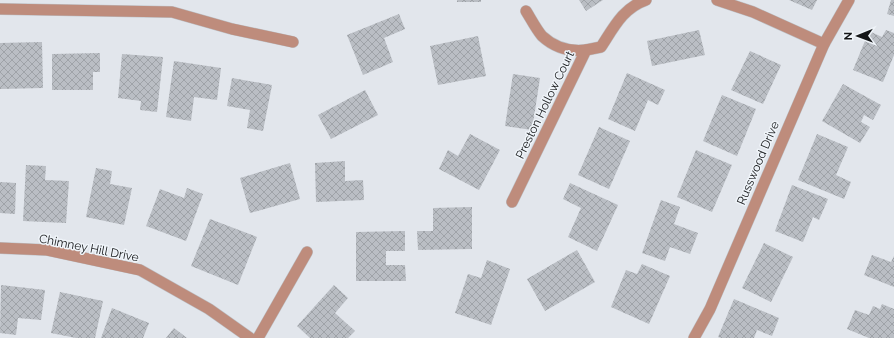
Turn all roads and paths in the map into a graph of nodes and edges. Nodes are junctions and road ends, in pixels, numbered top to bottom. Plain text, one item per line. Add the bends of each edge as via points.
1 (646, 0) edge
2 (717, 0) edge
3 (849, 0) edge
4 (0, 9) edge
5 (526, 11) dead end
6 (293, 42) dead end
7 (824, 44) junction
8 (586, 50) junction
9 (512, 202) dead end
10 (0, 248) edge
11 (307, 252) dead end
12 (250, 338) edge
13 (258, 338) edge
14 (694, 338) edge

1 - 8 street, Preston Hollow Court via 621,16 601,47
2 - 7 street via 753,12
3 - 7 street, Russwood Drive
4 - 6 street via 172,12 232,30
5 - 8 street via 541,35 552,43 565,50
7 - 14 street, Russwood Drive via 710,309
8 - 9 street, Preston Hollow Court
10 - 12 street, Chimney Hill Drive via 47,250 140,270 209,308
11 - 13 street

